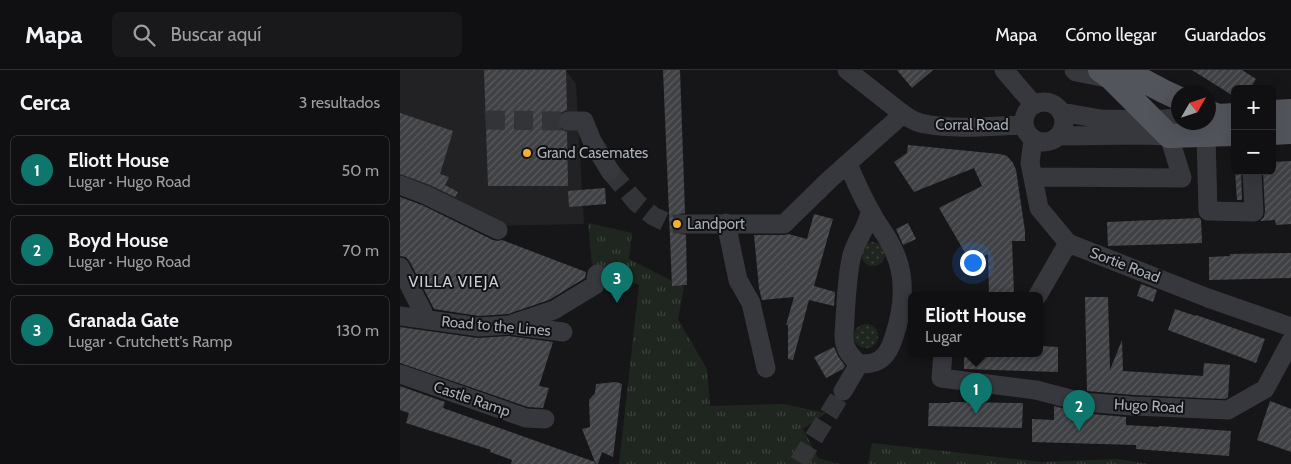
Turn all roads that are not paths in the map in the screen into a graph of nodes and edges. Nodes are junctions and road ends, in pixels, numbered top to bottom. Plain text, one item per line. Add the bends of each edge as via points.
1 (847, 70) edge
2 (1004, 70) edge
3 (1074, 70) edge
4 (1112, 73) edge
5 (1171, 95) edge
6 (1034, 105) junction
7 (1291, 111) edge
8 (1062, 112) junction
9 (1276, 112) edge
10 (903, 114) junction
11 (1152, 120) junction
12 (1216, 120) edge
13 (568, 121) tunnel mouth
14 (1171, 126) edge
15 (1171, 128) edge
16 (1174, 130) edge
17 (1214, 130) edge
18 (1231, 131) edge
19 (1029, 132) junction
20 (1291, 132) edge
21 (1276, 133) edge
22 (1059, 136) junction
23 (848, 164) junction
24 (610, 171) tunnel mouth
25 (1252, 175) edge
26 (1033, 177) junction
27 (400, 185) edge
28 (870, 211) junction
29 (726, 223) junction
30 (685, 224) tunnel mouth
31 (498, 230) dead end
32 (860, 236) junction
33 (1068, 243) junction
34 (892, 246) junction
35 (400, 267) edge
36 (597, 274) dead end
37 (1040, 292) edge
38 (423, 312) dead end
39 (400, 316) edge
40 (509, 325) junction
41 (1291, 327) edge
42 (563, 332) dead end
43 (1291, 341) edge
44 (943, 357) edge
45 (859, 364) junction
46 (766, 368) dead end
47 (400, 374) edge
48 (842, 390) tunnel mouth
49 (545, 419) dead end

1 - 10 street, Corral Road
2 - 6 street
3 - 4 street
4 - 5 main road
4 - 11 main road
6 - 8 street via 1046,102
6 - 19 street via 1026,113
7 - 9 main road
8 - 11 street via 1101,119
8 - 22 street via 1064,124
10 - 19 street, Corral Road via 923,124
10 - 23 street
11 - 14 main road
12 - 18 main road
13 - 24 street via 584,122
15 - 22 street via 1143,135
16 - 26 street via 1182,178
17 - 25 street via 1208,212 1254,212
19 - 22 street via 1040,142
19 - 26 street, Sortie Road
20 - 21 main road
23 - 28 street
23 - 29 street via 784,224
26 - 33 street, Sortie Road via 1039,208
27 - 31 street
28 - 32 street
28 - 34 street
29 - 30 street
29 - 46 street via 738,280 751,303
32 - 34 street via 875,232
32 - 45 street via 852,255 844,334 848,352
33 - 37 street
33 - 41 street, Sortie Road
34 - 45 street via 903,290 897,328 882,359 868,365
35 - 38 street
36 - 40 street via 595,285 554,310
39 - 40 street, Road to the Lines via 479,327
40 - 42 street, Road to the Lines
43 - 44 street, Hugo Road via 1265,389 1228,410 1082,402 1036,390 941,378
45 - 48 street
47 - 49 street, Castle Ramp via 526,418

